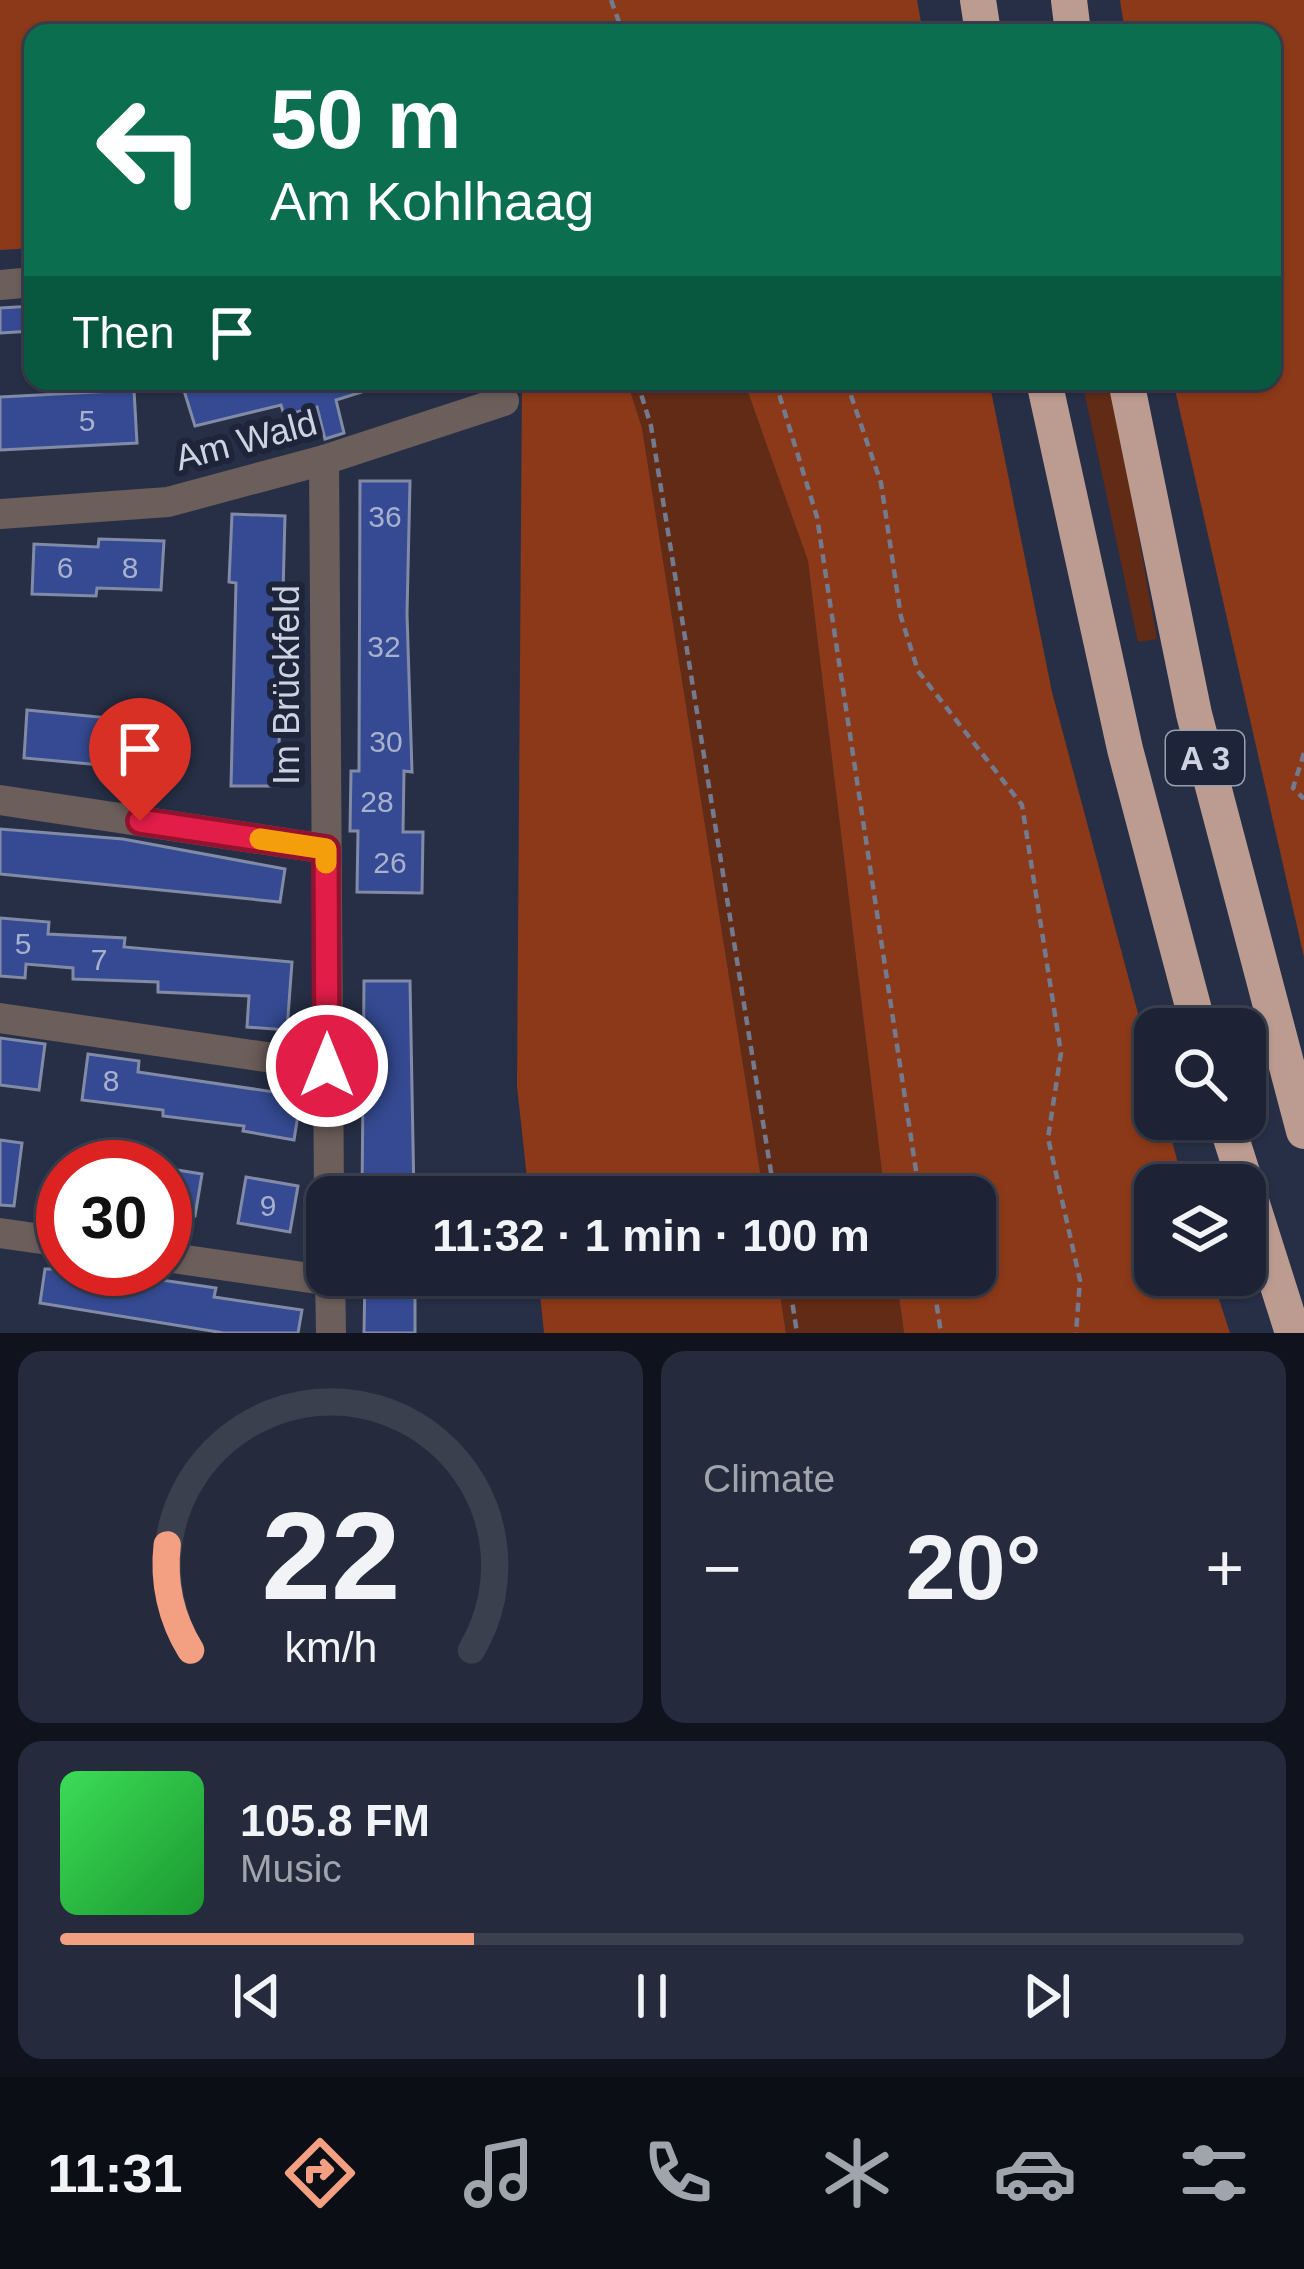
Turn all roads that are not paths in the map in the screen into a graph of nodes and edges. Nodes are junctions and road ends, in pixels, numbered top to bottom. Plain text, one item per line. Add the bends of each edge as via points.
1 (1047, 390) edge
2 (1128, 390) edge
3 (504, 401) dead end
4 (323, 460) junction
5 (0, 514) edge
6 (0, 800) edge
7 (326, 849) junction
8 (1193, 1008) edge
9 (0, 1018) edge
10 (327, 1066) junction
11 (1304, 1131) edge
12 (1232, 1140) edge
13 (329, 1176) edge
14 (0, 1233) edge
15 (36, 1238) edge
16 (192, 1260) edge
17 (306, 1275) edge
18 (331, 1296) edge
19 (331, 1333) edge
20 (1293, 1333) edge

1 - 8 highway, A 3
2 - 11 highway, A 3 via 1194,714
3 - 4 street, Am Wald
4 - 5 street, Am Wald via 167,502
4 - 7 street, Im Brückfeld
6 - 7 street
7 - 10 street, Im Brückfeld
9 - 10 street
10 - 13 street, Im Brückfeld
12 - 20 highway
14 - 15 street
16 - 17 street
18 - 19 street

